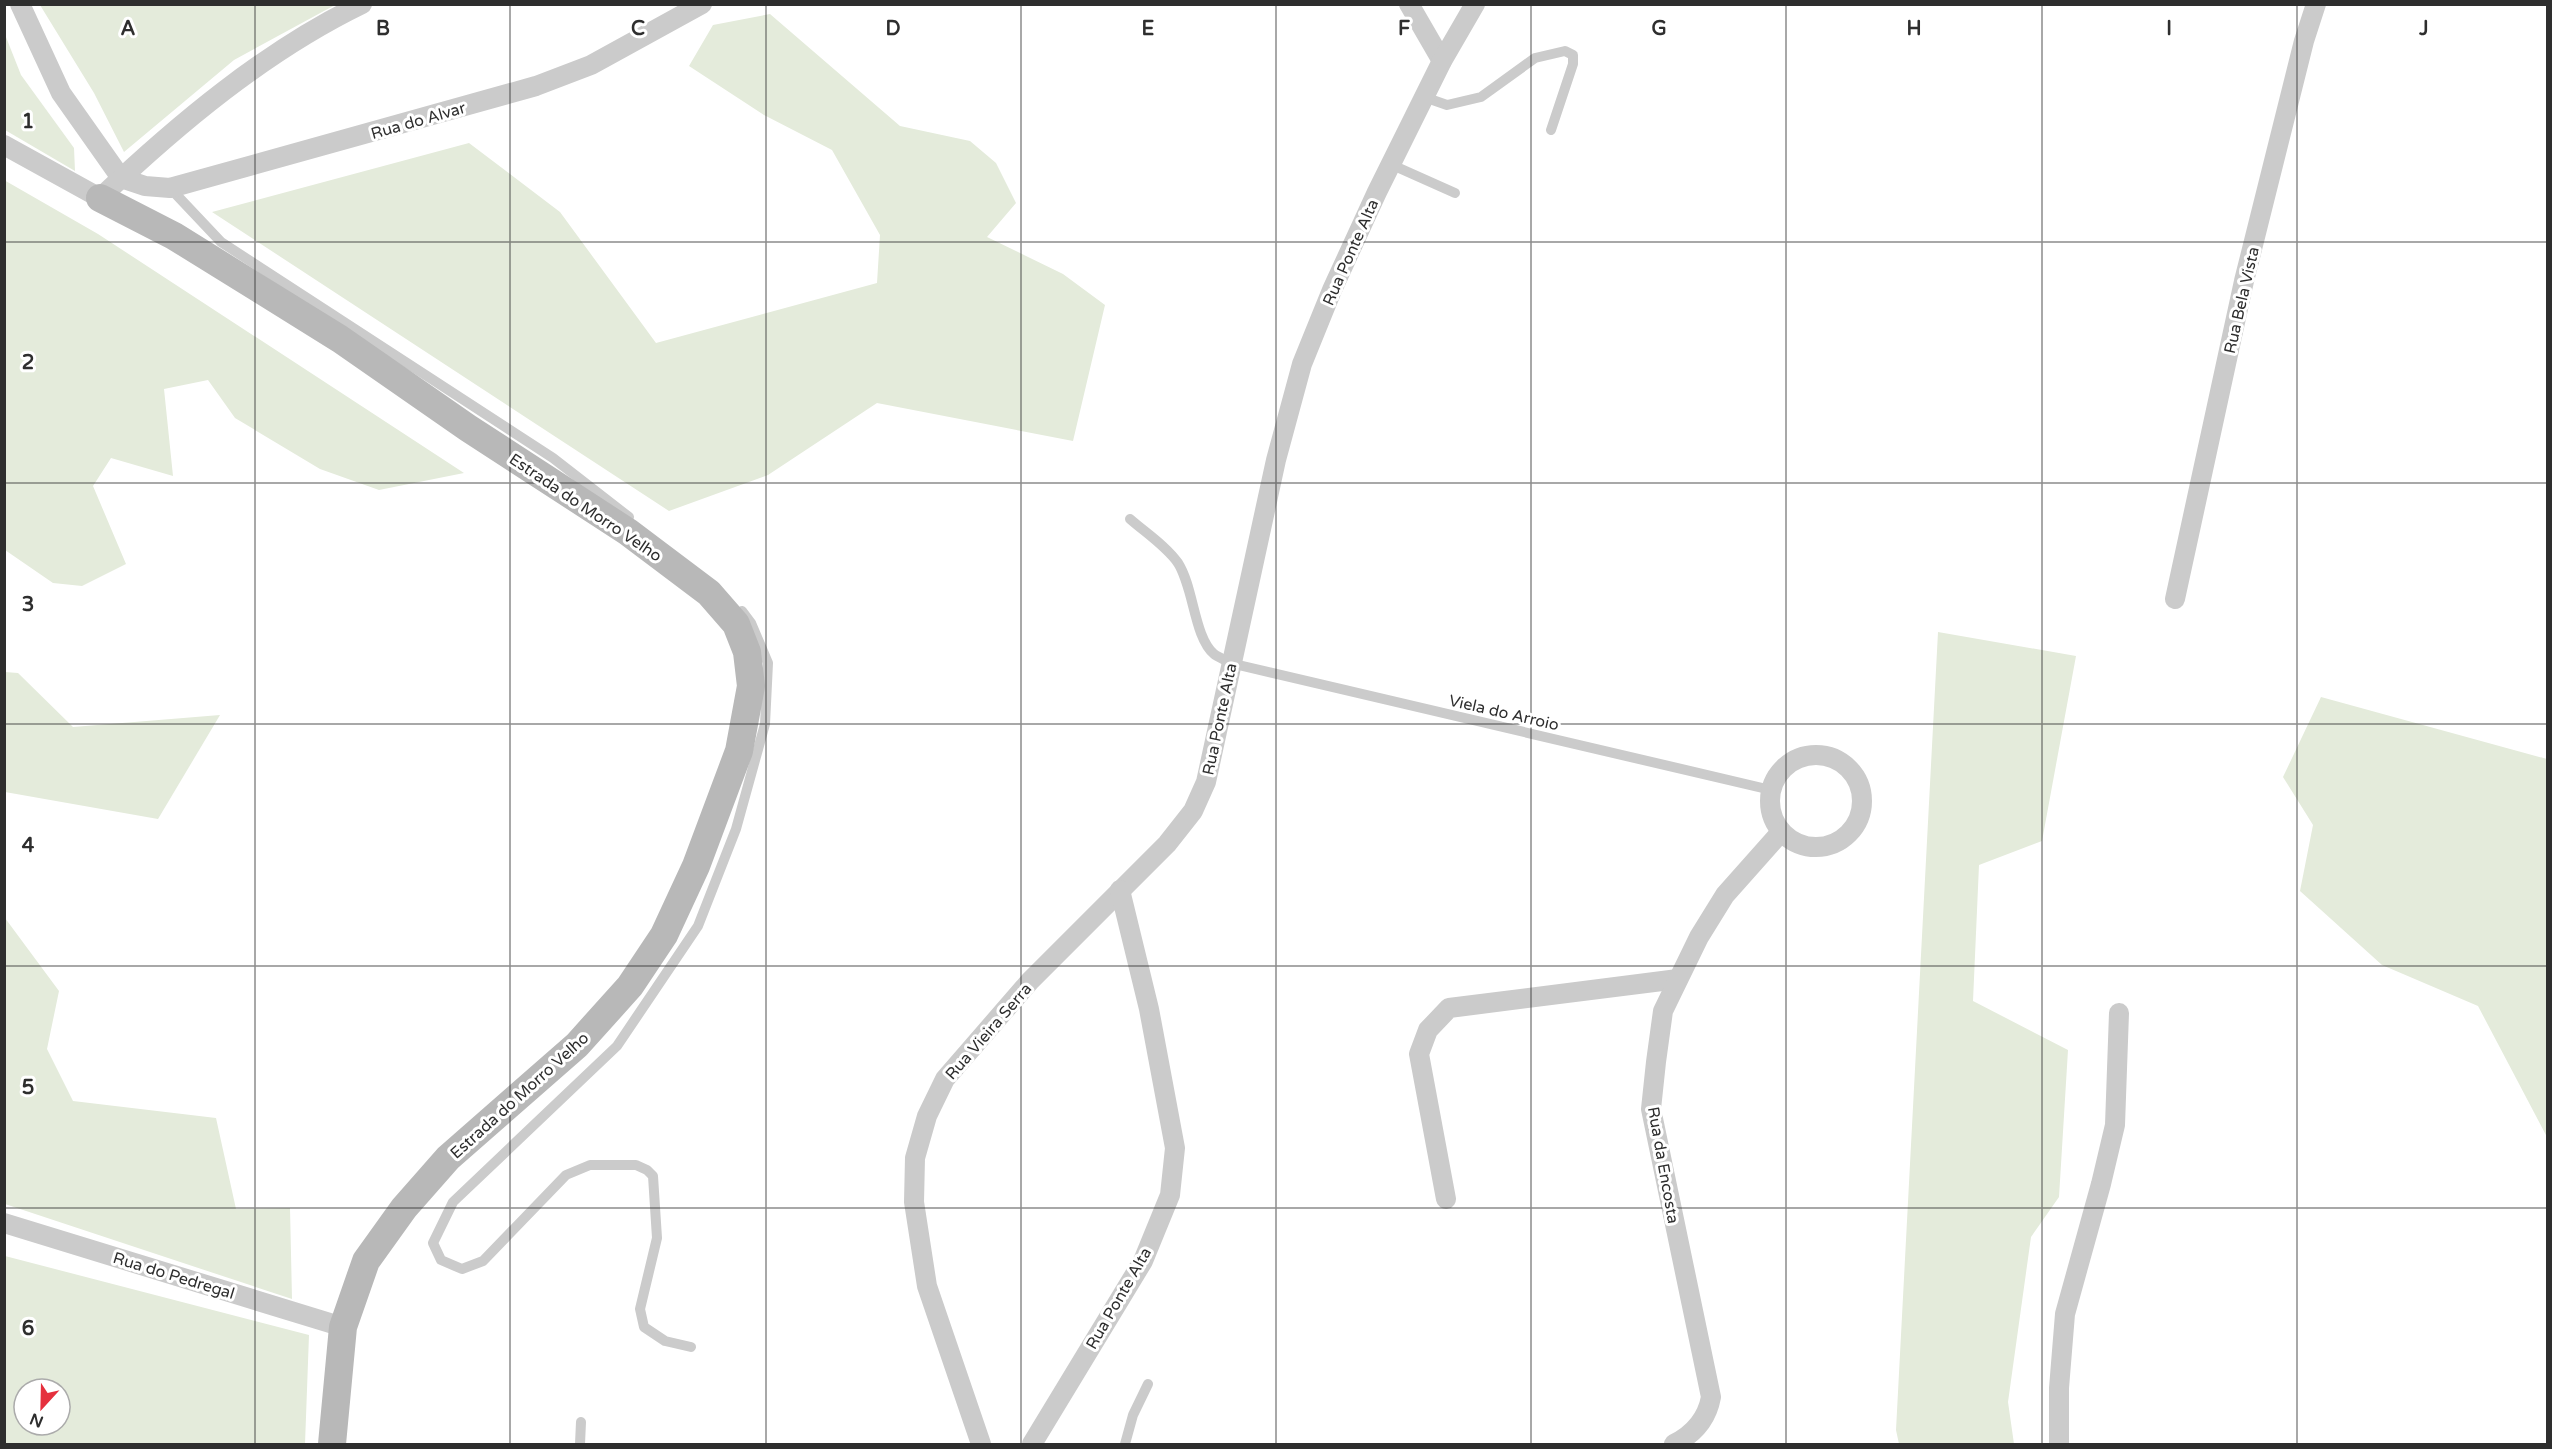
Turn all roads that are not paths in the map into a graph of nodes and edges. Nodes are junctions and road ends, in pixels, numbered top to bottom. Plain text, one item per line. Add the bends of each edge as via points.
1 (20, 4) edge
2 (362, 4) edge
3 (702, 4) edge
4 (1409, 4) edge
5 (1475, 4) edge
6 (2316, 4) edge
7 (1442, 61) junction
8 (1424, 97) junction
9 (1551, 130) dead end
10 (4, 145) edge
11 (1390, 164) junction
12 (121, 178) junction
13 (170, 188) junction
14 (1455, 193) dead end
15 (100, 198) junction
16 (1130, 519) dead end
17 (638, 524) dead end
18 (666, 546) dead end
19 (722, 590) dead end
20 (2175, 599) dead end
21 (738, 605) dead end
22 (1230, 663) junction
23 (1771, 790) junction
24 (1781, 832) junction
25 (1120, 891) junction
26 (1678, 979) junction
27 (2119, 1013) dead end
28 (1446, 1199) dead end
29 (4, 1223) edge
30 (343, 1327) junction
31 (690, 1347) dead end
32 (1148, 1384) dead end
33 (581, 1422) dead end
34 (332, 1444) edge
35 (580, 1444) edge
36 (981, 1444) edge
37 (1032, 1444) edge
38 (1125, 1444) edge
39 (1674, 1444) edge
40 (2059, 1444) edge

1 - 12 street via 61,93
2 - 12 street via 282,49 180,125
3 - 13 street, Rua do Alvar via 591,65 536,86
4 - 7 street
5 - 7 street, Rua Ponte Alta
6 - 20 street, Rua Bela Vista via 2244,281
7 - 8 street, Rua Ponte Alta
8 - 9 lane via 1447,105 1481,97 1535,58 1565,51 1573,56 1574,64
8 - 11 street, Rua Ponte Alta
10 - 15 street
11 - 14 lane
11 - 22 street, Rua Ponte Alta via 1302,364
12 - 13 street, Rua do Alvar via 145,186
12 - 15 street
13 - 17 lane via 221,242 554,458
15 - 30 street, Estrada do Morro Velho via 174,236 340,339 468,428 628,531 709,593 736,624 747,652 751,686 739,751 696,866 664,935 630,986 577,1045 448,1158 404,1208 366,1261
16 - 22 lane via 1177,562 1188,583 1203,640 1214,654
18 - 19 lane
21 - 31 lane via 751,623 768,663 765,724 736,829 698,926 617,1046 453,1202 433,1243 441,1260 462,1269 483,1261 566,1175 590,1165 636,1165 653,1176 657,1238 640,1309 644,1327 665,1341
22 - 23 lane, Viela do Arroio
22 - 25 street, Rua Ponte Alta via 1206,782 1193,811 1167,844
23 - 24 street via 1773,819
23 - 24 street via 1778,774 1791,762 1807,756 1824,756 1841,762 1861,790 1862,807 1856,824 1845,837 1829,845 1812,847
24 - 26 street, Rua da Encosta via 1725,895
25 - 36 street, Rua Vieira Serra via 1030,981 945,1079 927,1116 915,1158 914,1202 927,1286
25 - 37 street, Rua Ponte Alta via 1149,1009 1175,1148 1170,1195 1143,1261
26 - 28 street via 1449,1008 1428,1030 1419,1054
26 - 39 street, Rua da Encosta via 1663,1011 1652,1109 1711,1397 1699,1425
27 - 40 street via 2115,1125 2065,1314 2058,1388
29 - 30 street, Rua do Pedregal
30 - 34 street, Estrada do Morro Velho
32 - 38 lane
33 - 35 lane

